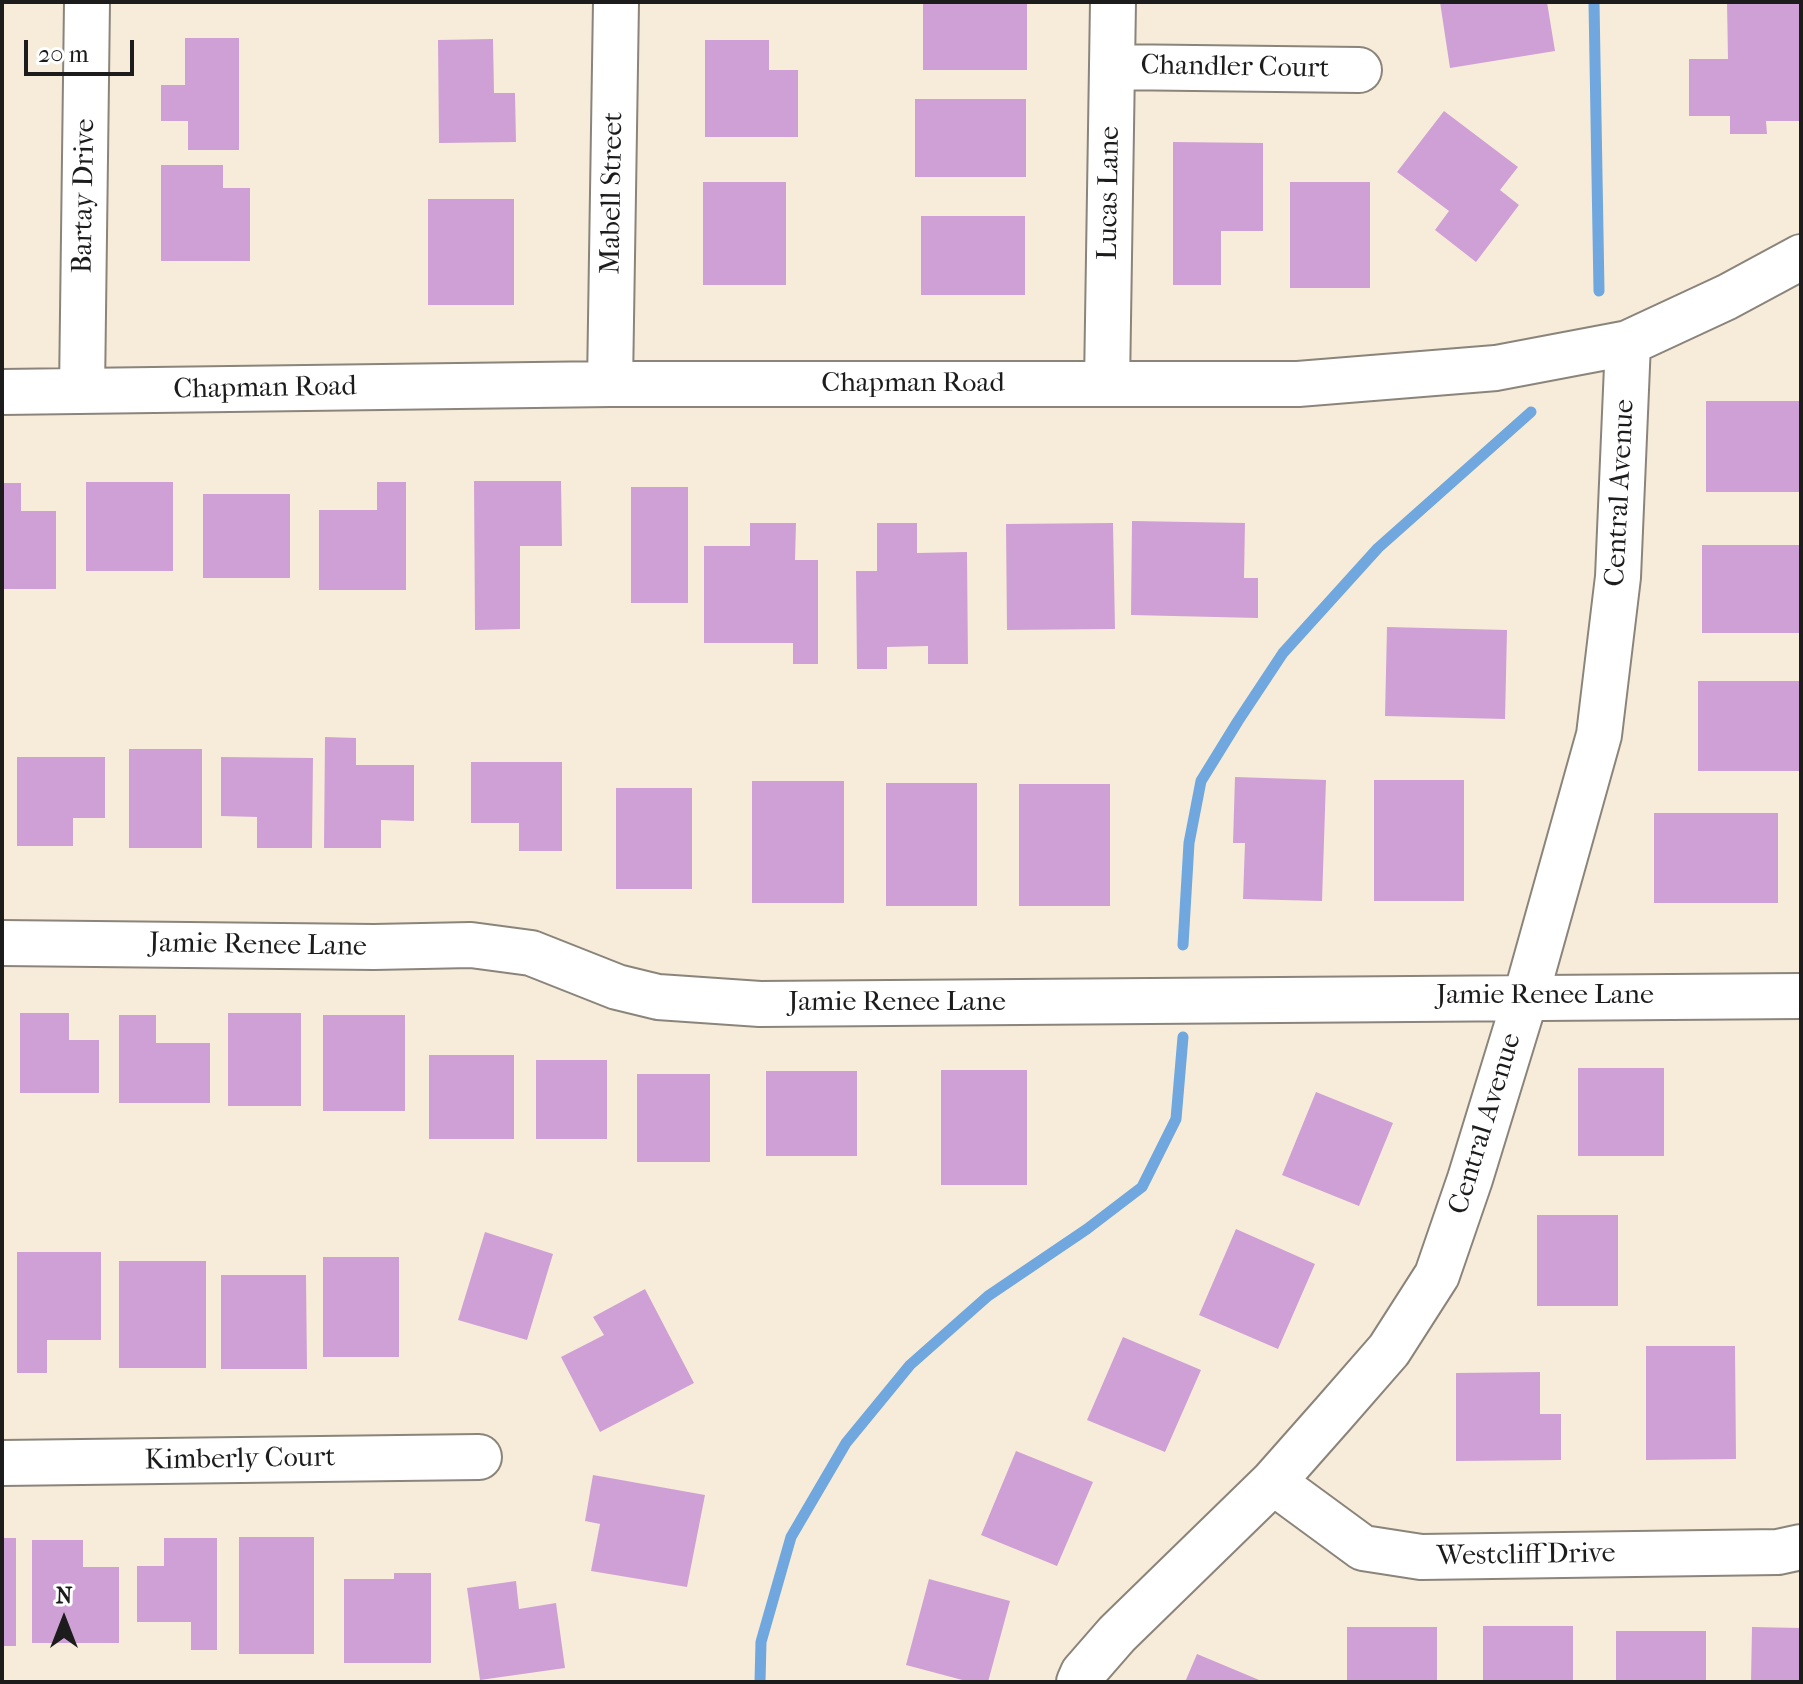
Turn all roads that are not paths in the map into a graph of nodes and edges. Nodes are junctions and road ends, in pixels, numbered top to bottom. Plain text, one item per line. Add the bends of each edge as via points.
1 (87, 2) edge
2 (616, 2) edge
3 (1113, 2) edge
4 (1112, 67) junction
5 (1359, 70) dead end
6 (1801, 257) edge
7 (1628, 343) junction
8 (610, 384) junction
9 (1107, 384) junction
10 (82, 391) junction
11 (2, 392) edge
12 (2, 943) edge
13 (1526, 996) junction
14 (1801, 996) edge
15 (479, 1457) dead end
16 (2, 1463) edge
17 (1273, 1482) junction
18 (1801, 1547) edge
19 (1079, 1682) edge

1 - 10 street, Bartay Drive
2 - 8 street, Mabell Street
3 - 4 street, Lucas Lane
4 - 5 street, Chandler Court
4 - 9 street, Lucas Lane
6 - 7 street, Chapman Road
7 - 9 street, Chapman Road via 1496,368 1429,374 1298,384
7 - 13 street, Central Avenue via 1618,577 1599,735
8 - 9 street, Chapman Road
8 - 10 street, Chapman Road
10 - 11 street, Chapman Road
12 - 13 street, Jamie Renee Lane via 471,945 531,953 658,997 760,1004
13 - 14 street, Jamie Renee Lane
13 - 17 street, Central Avenue via 1437,1275 1389,1350
15 - 16 street, Kimberly Court
17 - 18 street, Westcliff Drive via 1363,1548 1421,1557 1778,1552
17 - 19 street, Central Avenue via 1117,1634

